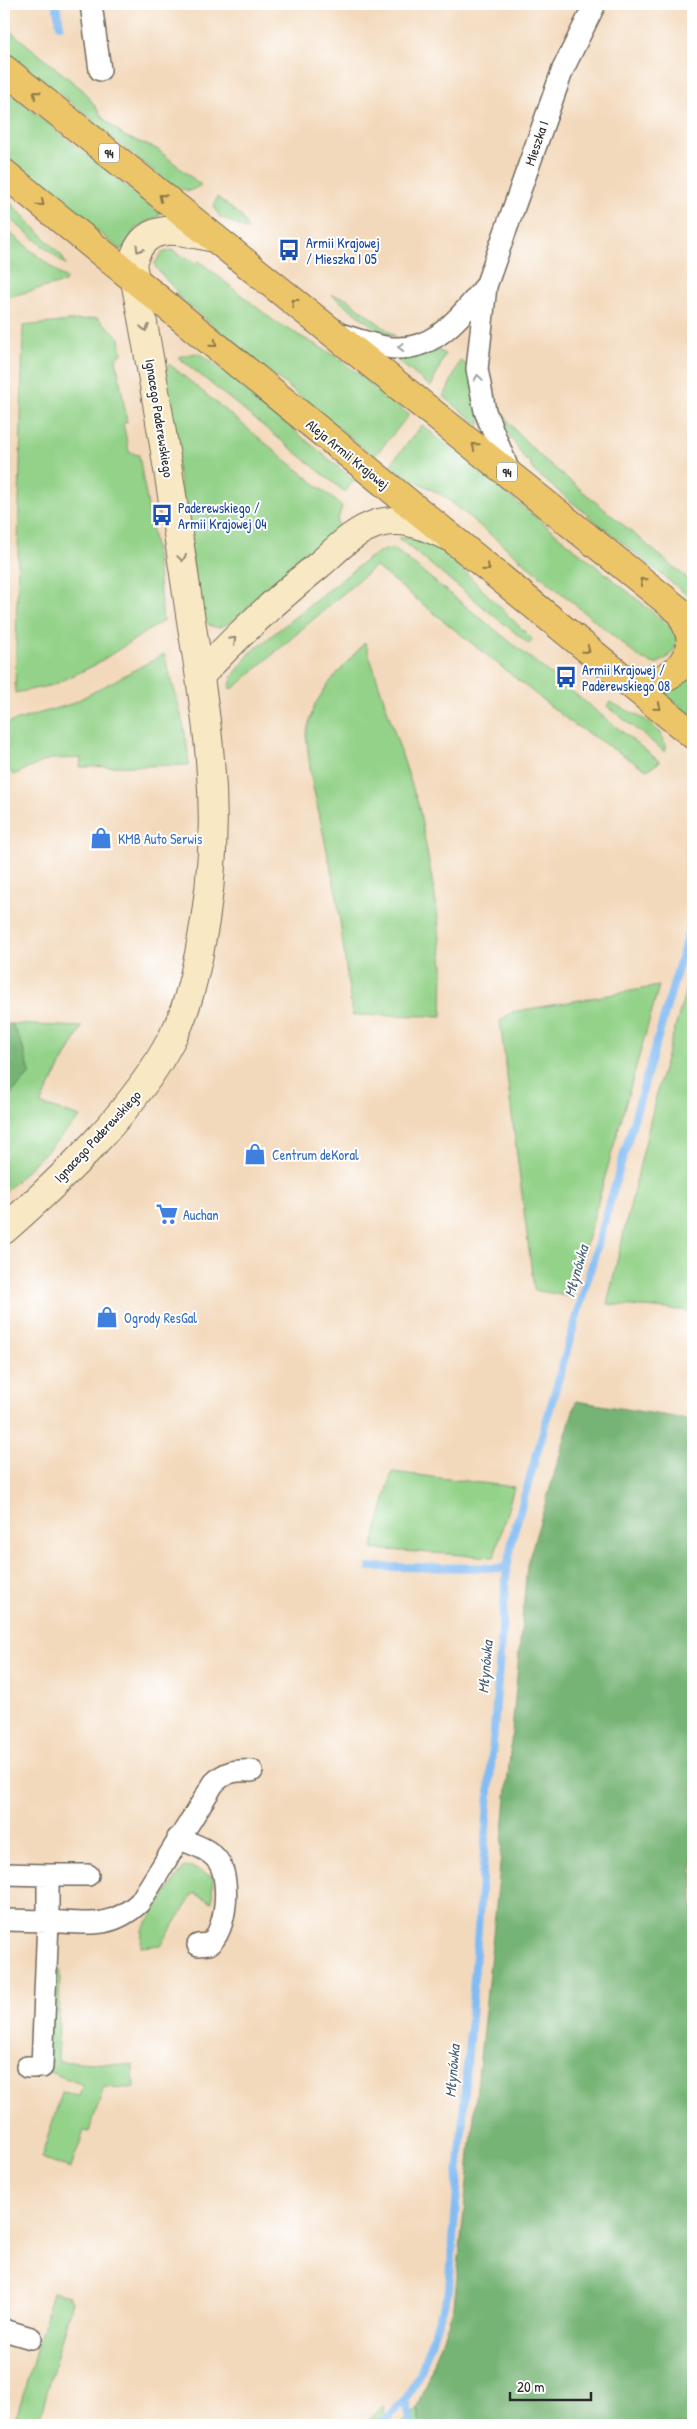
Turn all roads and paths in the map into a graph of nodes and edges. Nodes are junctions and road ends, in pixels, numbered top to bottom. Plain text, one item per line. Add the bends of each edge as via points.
1 (91, 4) edge
2 (595, 4) edge
3 (4, 68) edge
4 (100, 70) dead end
5 (4, 173) edge
6 (214, 238) junction
7 (136, 280) junction
8 (486, 286) junction
9 (332, 332) junction
10 (510, 474) junction
11 (449, 537) junction
12 (687, 617) edge
13 (200, 676) junction
14 (624, 678) junction
15 (693, 735) edge
16 (4, 1230) edge
17 (252, 1771) dead end
18 (178, 1838) junction
19 (4, 1874) edge
20 (48, 1875) junction
21 (88, 1875) dead end
22 (4, 1920) edge
23 (48, 1921) junction
24 (198, 1945) dead end
25 (27, 2067) dead end
26 (4, 2330) edge
27 (31, 2338) dead end

1 - 4 street
2 - 8 street, Mieszka I via 563,69
6 -> 3 main road, 94
5 -> 7 main road, Aleja Armii Krajowej
6 -> 7 street, Ignacego Paderewskiego via 177,230 158,231 144,240 135,252 132,264
9 -> 6 main road, 94
7 -> 11 main road, Aleja Armii Krajowej
7 -> 13 street, Ignacego Paderewskiego
8 -> 9 street, Mieszka I via 454,324 419,346 387,347
10 -> 8 street, Mieszka I via 485,411 477,369
10 -> 9 main road, 94
12 -> 10 main road, 94
13 -> 11 street via 259,614 354,535 375,524 402,521 418,523
11 -> 14 main road, Aleja Armii Krajowej
12 - 14 main road via 691,645 680,666 666,678 651,682
13 - 16 street, Ignacego Paderewskiego via 210,762 212,836 205,918 190,989 173,1037 143,1086 69,1168
14 -> 15 main road, Aleja Armii Krajowej
17 - 18 street via 234,1770 214,1782
18 - 23 street via 151,1886 127,1914 97,1923
18 - 24 street via 209,1852 223,1870 220,1932 209,1944
19 - 20 street
20 - 21 street
20 - 23 street
22 - 23 street
23 - 25 street via 42,2067
26 - 27 street

